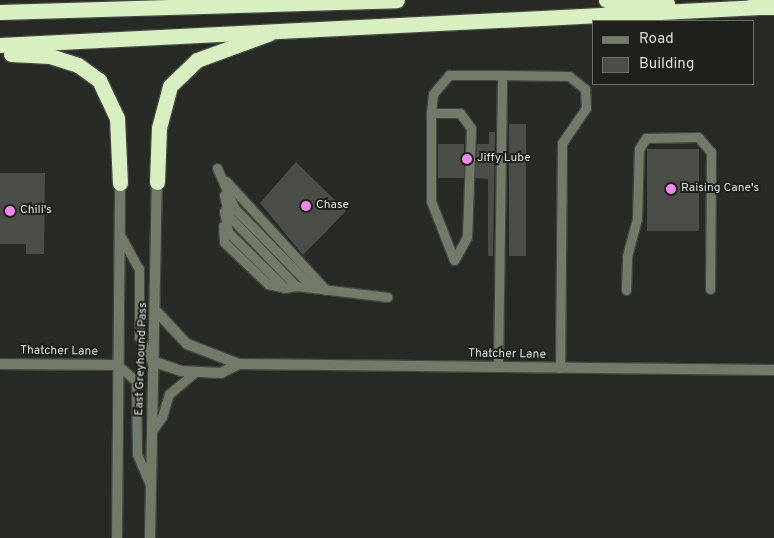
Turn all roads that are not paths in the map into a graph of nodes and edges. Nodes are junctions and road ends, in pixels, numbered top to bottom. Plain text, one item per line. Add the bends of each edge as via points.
1 (397, 0) edge
2 (606, 0) edge
3 (767, 7) edge
4 (0, 12) edge
5 (280, 29) junction
6 (0, 46) edge
7 (0, 54) edge
8 (502, 75) junction
9 (431, 114) junction
10 (217, 168) junction
11 (156, 182) joint
12 (120, 183) joint
13 (120, 235) junction
14 (296, 286) junction
15 (313, 288) junction
16 (710, 289) dead end
17 (326, 290) junction
18 (626, 290) dead end
19 (387, 297) dead end
20 (157, 312) junction
21 (152, 361) junction
22 (0, 364) edge
23 (239, 364) junction
24 (118, 365) junction
25 (498, 368) junction
26 (560, 368) junction
27 (774, 370) edge
28 (195, 372) junction
29 (151, 432) junction
30 (150, 485) junction
31 (117, 538) edge
32 (150, 538) edge

1 - 4 highway
2 - 3 highway
3 - 5 highway
5 - 6 highway
5 - 11 highway via 197,60 178,76 162,110
7 - 12 highway via 50,56 78,65 99,80 117,118
8 - 9 lane via 449,75 433,94
8 - 25 lane
8 - 26 lane via 570,76 584,89 586,108 562,143
9 - 9 lane via 431,201 454,260 467,237 471,128 460,113
10 - 14 lane via 229,216
10 - 14 lane via 228,232 284,288
10 - 15 lane via 234,209
10 - 17 lane
11 - 20 street, East Greyhound Pass
12 - 13 street, East Greyhound Pass
13 - 21 lane via 139,268 139,337
13 - 24 street, East Greyhound Pass
14 - 15 lane
15 - 17 lane
16 - 18 lane via 711,152 698,137 646,138 639,149 637,218 627,256
17 - 19 lane
20 - 21 street, East Greyhound Pass
20 - 23 street, Thatcher Lane via 187,344
21 - 28 street, Thatcher Lane
21 - 29 street, East Greyhound Pass
22 - 24 street, Thatcher Lane
23 - 25 street, Thatcher Lane
23 - 28 street, Thatcher Lane via 221,372
24 - 30 lane via 136,381 137,454
24 - 31 street, East Greyhound Pass
25 - 26 street, Thatcher Lane
26 - 27 street, Thatcher Lane
28 - 29 lane via 169,394 162,417
29 - 30 street, East Greyhound Pass
30 - 32 street, East Greyhound Pass

